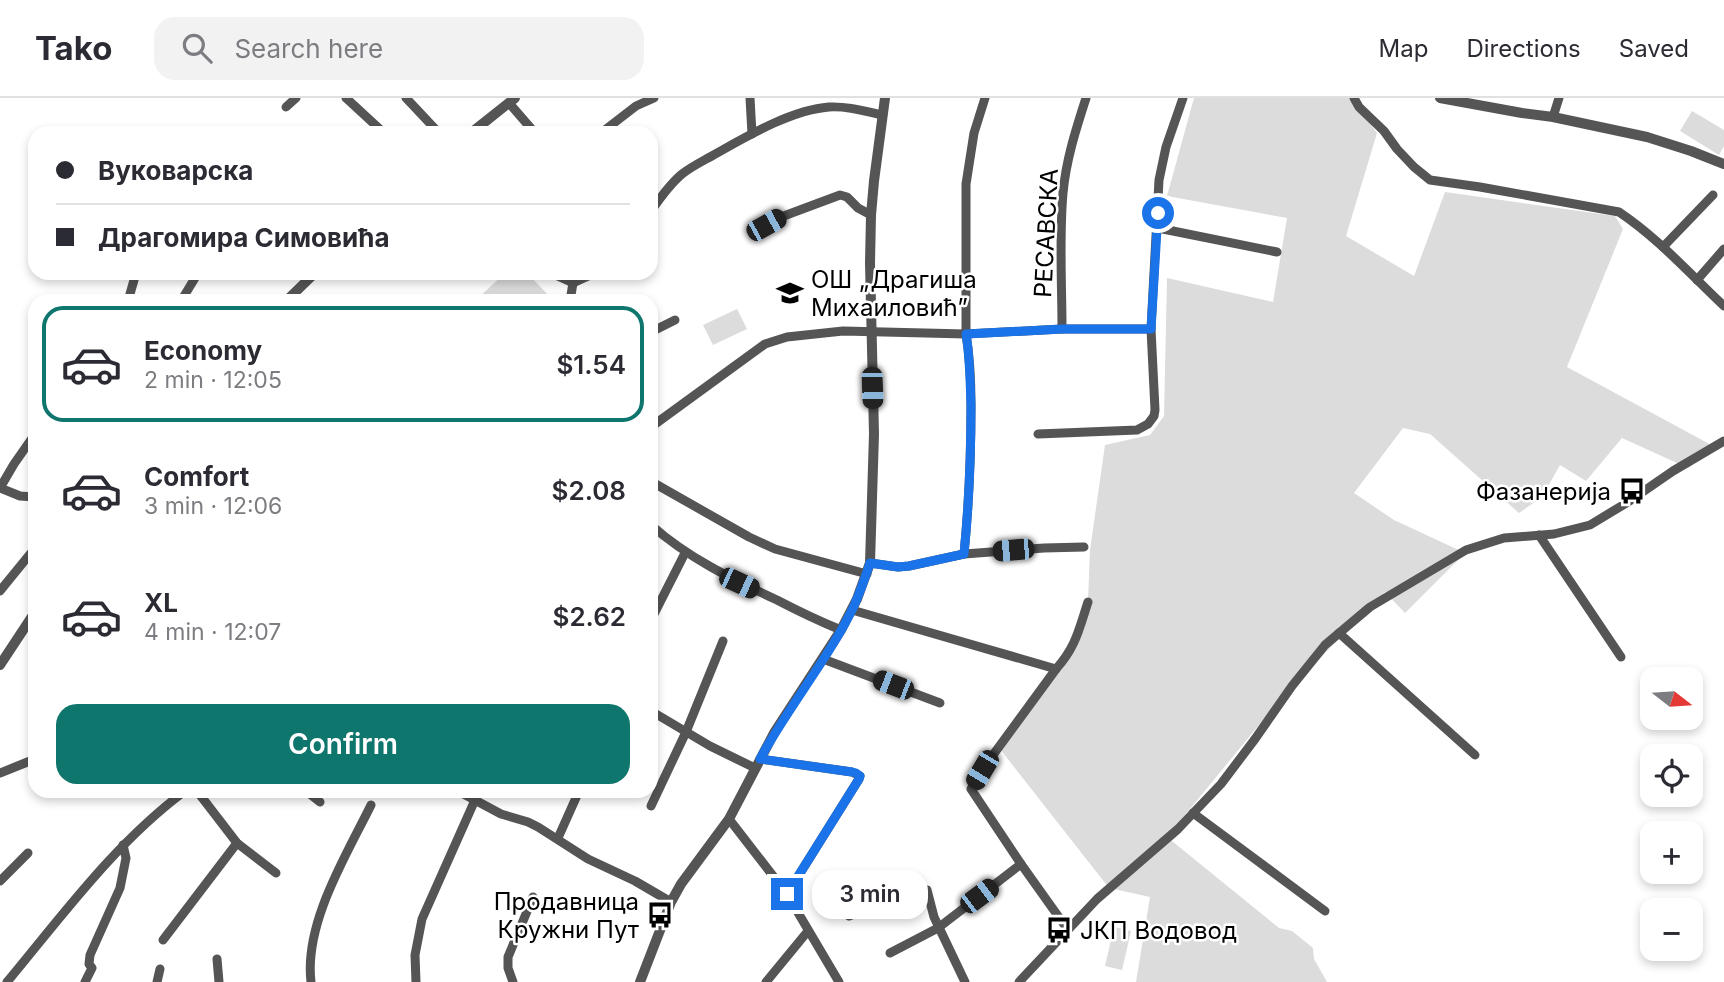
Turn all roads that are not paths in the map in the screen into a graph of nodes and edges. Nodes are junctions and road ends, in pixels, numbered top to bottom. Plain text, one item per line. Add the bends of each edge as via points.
1 (296, 98) edge
2 (346, 98) edge
3 (407, 98) edge
4 (654, 98) edge
5 (750, 98) edge
6 (885, 98) edge
7 (985, 98) edge
8 (1086, 98) edge
9 (1183, 98) edge
10 (1354, 98) edge
11 (1440, 98) edge
12 (1559, 98) edge
13 (512, 100) edge
14 (1502, 103) edge
15 (286, 107) dead end
16 (882, 116) junction
17 (1553, 117) junction
18 (376, 126) edge
19 (433, 126) edge
20 (480, 126) edge
21 (530, 126) edge
22 (610, 126) edge
23 (752, 134) junction
24 (1724, 164) edge
25 (1713, 195) dead end
26 (658, 201) edge
27 (872, 215) junction
28 (761, 227) dead end
29 (1158, 228) junction
30 (1663, 247) junction
31 (1724, 249) edge
32 (1277, 252) dead end
33 (308, 280) edge
34 (566, 280) edge
35 (580, 280) edge
36 (1697, 280) junction
37 (573, 283) junction
38 (293, 294) edge
39 (571, 294) edge
40 (1724, 306) edge
41 (675, 320) dead end
42 (658, 328) edge
43 (1062, 329) junction
44 (1151, 329) junction
45 (872, 332) junction
46 (966, 334) junction
47 (658, 421) edge
48 (1038, 434) dead end
49 (1724, 441) edge
50 (28, 445) edge
51 (658, 485) edge
52 (0, 488) edge
53 (28, 497) edge
54 (658, 531) edge
55 (1539, 535) junction
56 (1084, 547) dead end
57 (685, 553) junction
58 (964, 554) junction
59 (28, 557) edge
60 (869, 568) junction
61 (0, 592) edge
62 (1088, 601) dead end
63 (658, 606) edge
64 (852, 610) junction
65 (28, 623) edge
66 (841, 630) junction
67 (1339, 633) junction
68 (723, 641) dead end
69 (1621, 657) dead end
70 (823, 659) junction
71 (0, 665) edge
72 (1056, 669) junction
73 (940, 703) dead end
74 (658, 715) edge
75 (686, 732) junction
76 (1475, 755) dead end
77 (28, 762) edge
78 (758, 764) junction
79 (0, 773) edge
80 (658, 793) edge
81 (176, 798) edge
82 (202, 798) edge
83 (315, 798) edge
84 (476, 798) edge
85 (480, 798) edge
86 (576, 798) edge
87 (656, 798) edge
88 (320, 802) dead end
89 (371, 805) dead end
90 (652, 806) dead end
91 (1193, 813) junction
92 (729, 818) junction
93 (558, 838) junction
94 (237, 843) junction
95 (123, 845) junction
96 (28, 853) dead end
97 (1021, 864) junction
98 (276, 873) dead end
99 (0, 881) edge
100 (787, 894) junction
101 (533, 897) dead end
102 (671, 902) junction
103 (1325, 911) dead end
104 (849, 916) dead end
105 (938, 928) junction
106 (1068, 930) junction
107 (808, 931) junction
108 (163, 940) dead end
109 (890, 953) dead end
110 (217, 959) dead end
111 (160, 969) dead end
112 (6, 982) edge
113 (85, 982) edge
114 (157, 982) edge
115 (219, 982) edge
116 (311, 982) edge
117 (416, 982) edge
118 (513, 982) edge
119 (640, 982) edge
120 (766, 982) edge
121 (839, 982) edge
122 (965, 982) edge
123 (1019, 982) edge

1 - 15 street
2 - 18 street
3 - 19 street
4 - 22 street
5 - 23 street
6 - 16 street
7 - 46 street via 966,184
8 - 43 street, РЕСАВСКА via 1063,193
9 - 29 street via 1159,180
10 - 30 street via 1430,180 1619,212
11 - 14 street
12 - 17 street
13 - 20 street
13 - 21 street
14 - 17 street
16 - 23 street via 849,108 814,109
16 - 27 street
17 - 24 street via 1647,137
23 - 26 street via 682,173
25 - 30 street
27 - 28 street via 841,195
27 - 45 street
29 - 32 street
29 - 44 street
30 - 36 street
31 - 36 street
33 - 38 street
34 - 37 street
35 - 37 street
36 - 40 street
37 - 39 street
41 - 42 street
43 - 44 street
43 - 46 street
44 - 48 street via 1155,404 1148,424 1133,430
45 - 46 street
45 - 47 street via 806,334 765,344
45 - 60 street
46 - 58 street via 971,431
49 - 55 street via 1590,525
50 - 52 street
51 - 60 street via 775,549
52 - 53 street
54 - 57 street
55 - 67 street via 1504,538 1466,550 1370,607
55 - 69 street
56 - 58 street
57 - 63 street
57 - 66 street
58 - 60 street via 909,566
59 - 61 street
60 - 64 street
62 - 72 street via 1074,644
64 - 66 street
64 - 72 street
65 - 71 street
66 - 70 street
67 - 76 street
67 - 91 street
68 - 75 street
70 - 73 street
70 - 78 street
72 - 97 street via 971,789
74 - 75 street
75 - 78 street
75 - 80 street
77 - 79 street
78 - 92 street
78 - 100 street via 860,776
81 - 95 street
82 - 94 street
83 - 88 street
84 - 117 street via 422,919 415,955
85 - 93 street via 501,814
86 - 93 street
87 - 90 street
89 - 116 street via 326,898 310,954
91 - 103 street
91 - 106 street
92 - 100 street
92 - 102 street
93 - 102 street
94 - 98 street
94 - 108 street
95 - 112 street
95 - 113 street via 126,858 120,888 90,955 92,968
96 - 99 street
97 - 105 street
97 - 106 street
100 - 107 street
101 - 118 street via 508,957
102 - 119 street
104 - 105 street via 906,893 927,890
105 - 109 street
105 - 122 street
106 - 123 street
107 - 120 street
107 - 121 street
110 - 115 street
111 - 114 street

